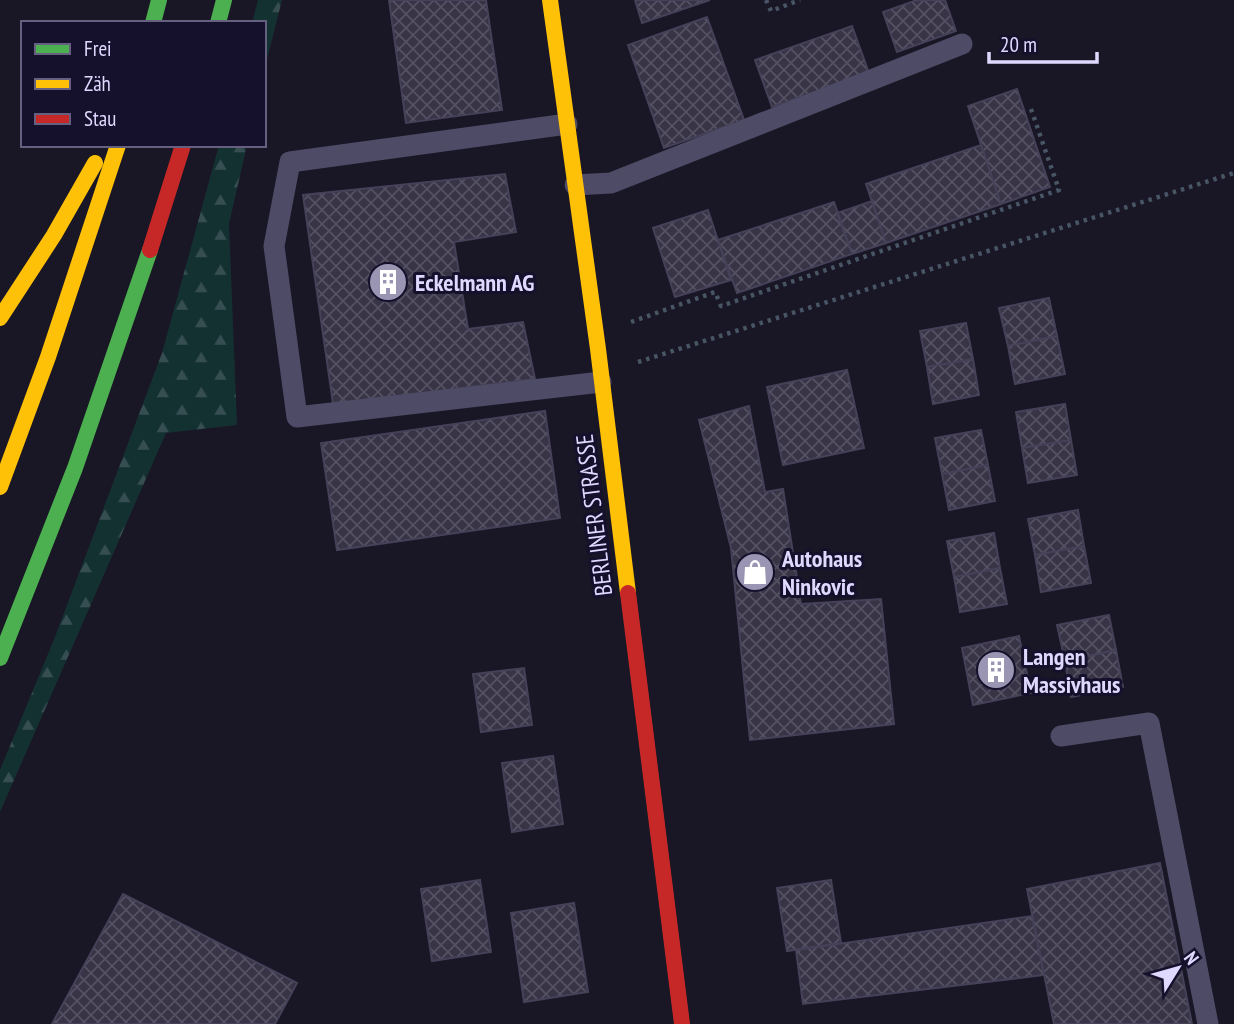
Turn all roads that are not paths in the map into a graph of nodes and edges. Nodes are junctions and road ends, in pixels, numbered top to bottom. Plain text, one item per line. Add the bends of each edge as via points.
1 (159, 0) edge
2 (224, 0) edge
3 (551, 0) edge
4 (154, 21) edge
5 (219, 21) edge
6 (961, 44) dead end
7 (567, 124) junction
8 (103, 147) edge
9 (117, 147) edge
10 (182, 147) edge
11 (575, 185) junction
12 (0, 318) edge
13 (601, 382) junction
14 (0, 487) edge
15 (0, 658) edge
16 (1061, 736) dead end
17 (682, 1024) edge
18 (1208, 1024) edge

1 - 4 main road
2 - 5 main road
3 - 7 main road, BERLINER STRASSE
6 - 11 lane via 611,183
7 - 11 main road, BERLINER STRASSE
7 - 13 lane via 290,162 274,246 298,417
8 - 12 main road
9 - 14 main road
10 - 15 main road via 97,410
11 - 13 main road, BERLINER STRASSE
13 - 17 main road, BERLINER STRASSE
16 - 18 lane via 1149,723

